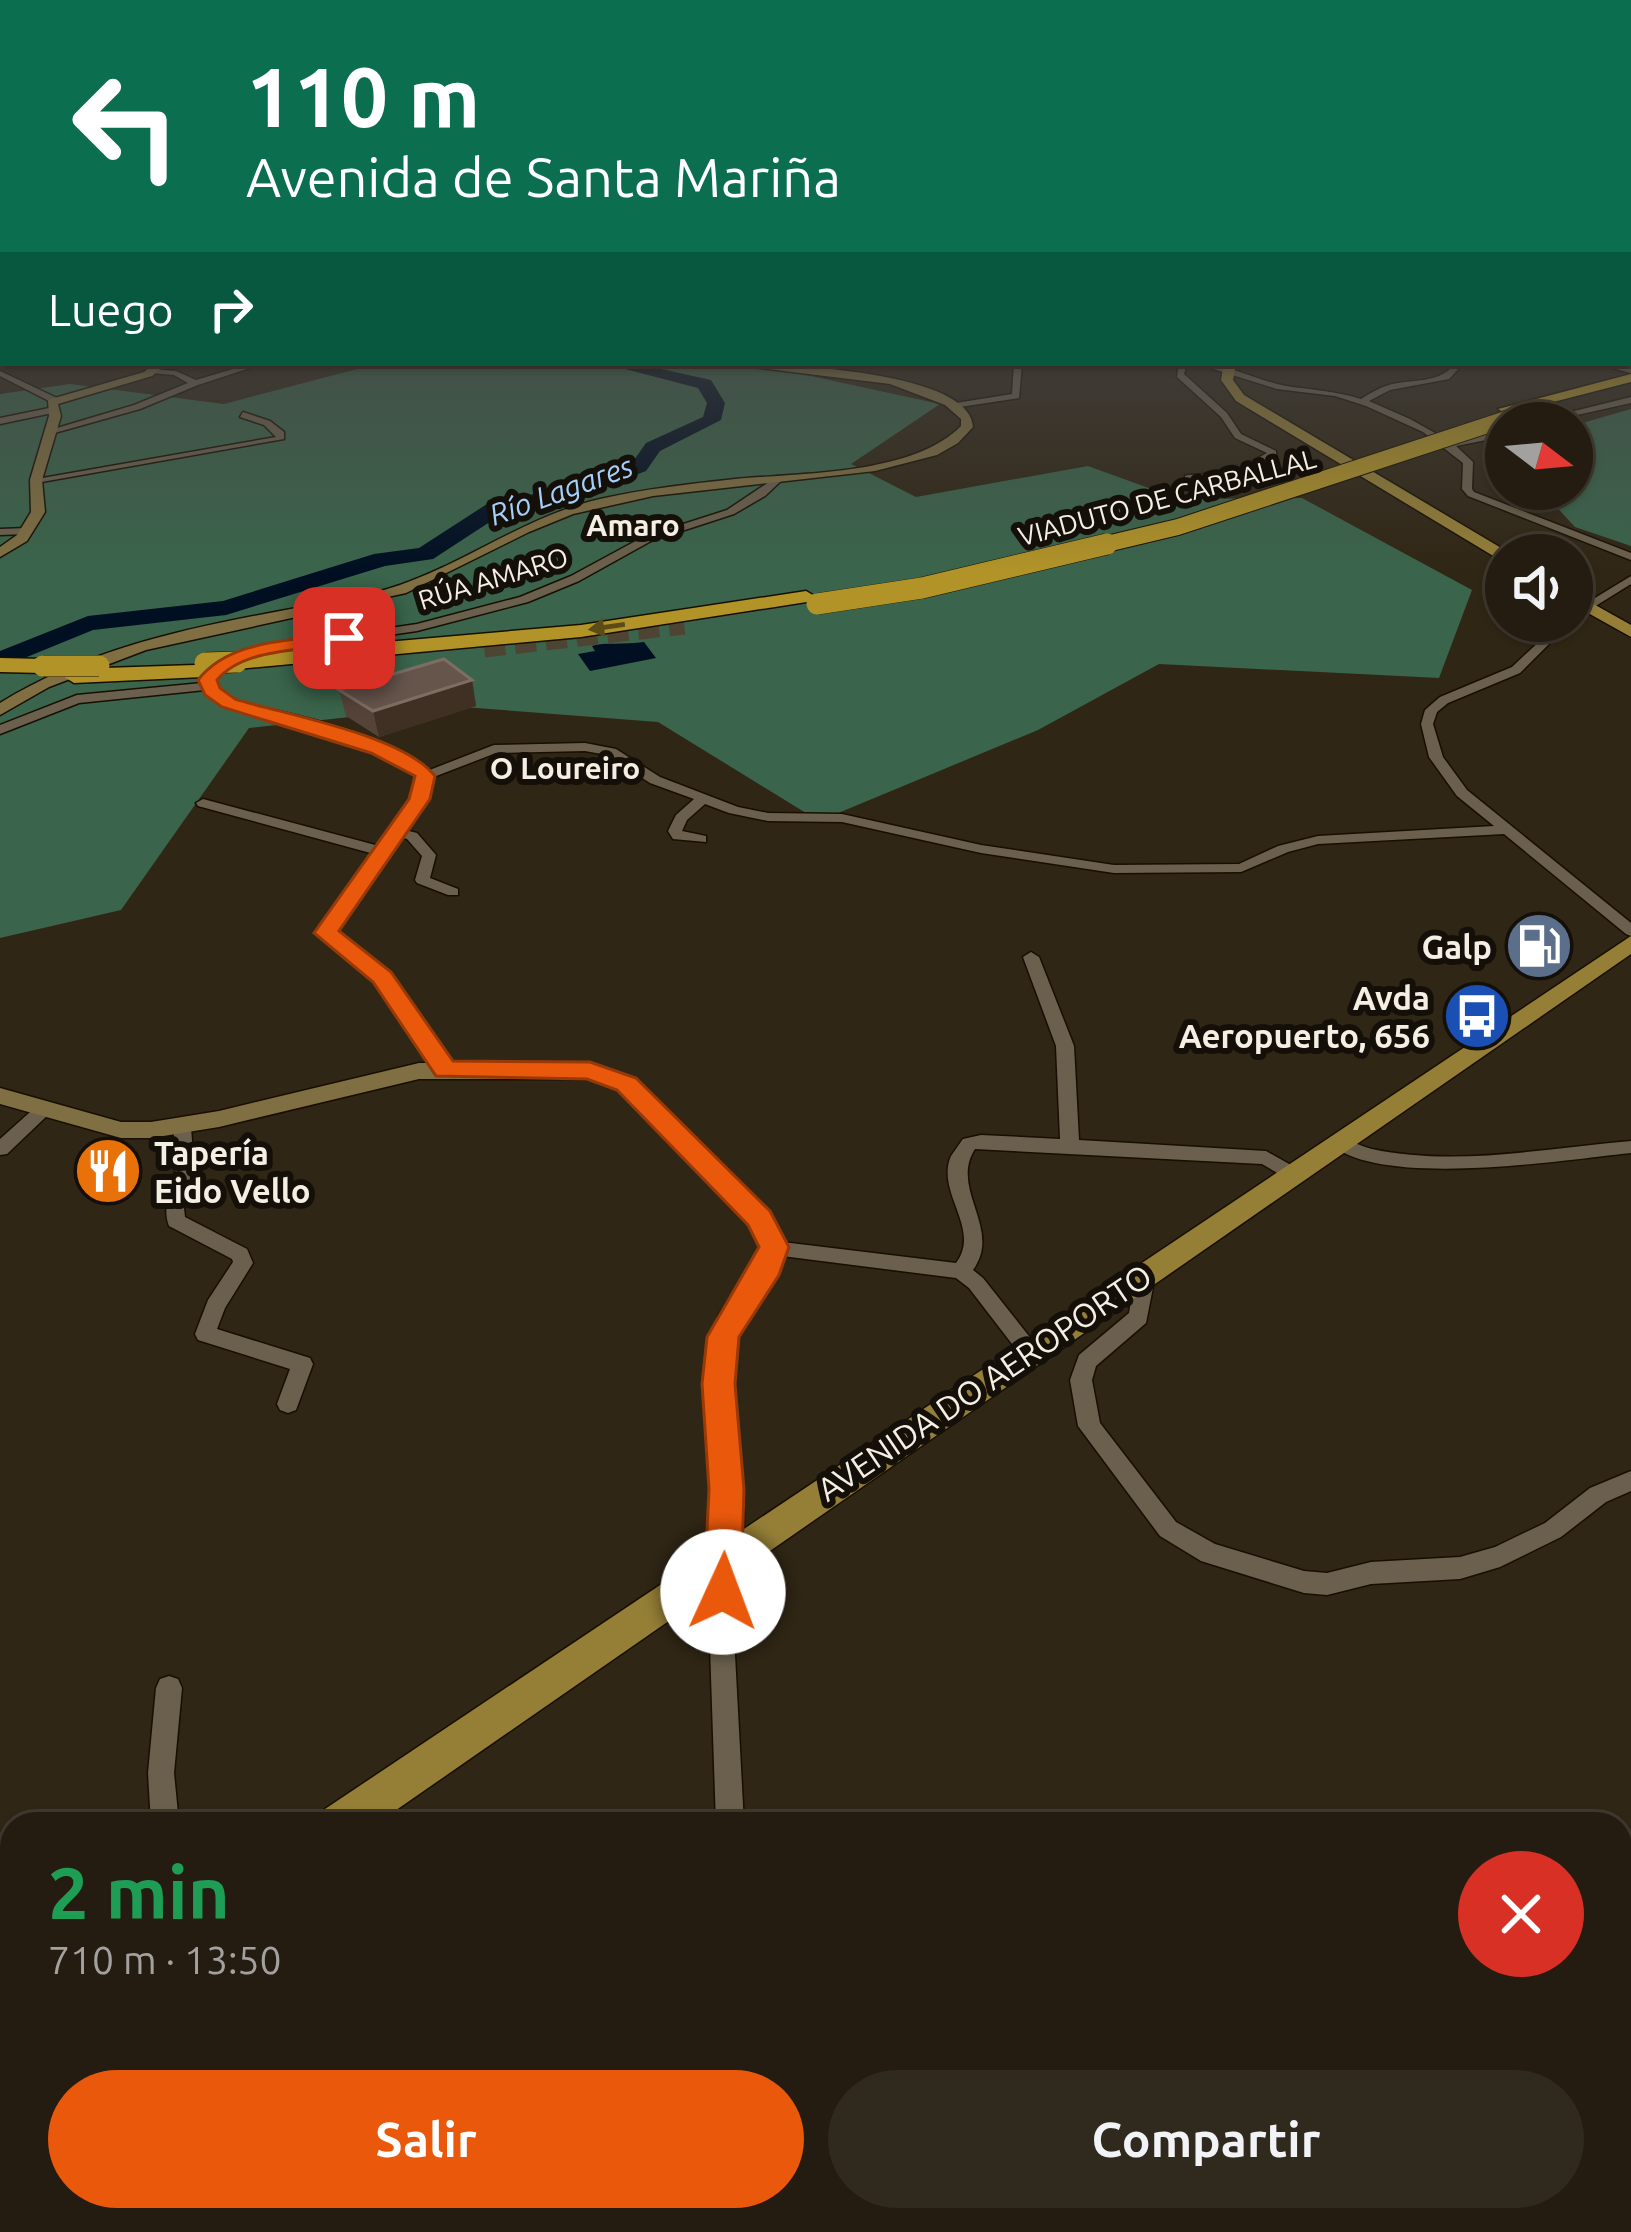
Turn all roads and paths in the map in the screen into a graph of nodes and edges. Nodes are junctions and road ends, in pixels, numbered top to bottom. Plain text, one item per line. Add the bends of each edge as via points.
1 (251, 366) edge
2 (750, 366) edge
3 (1018, 366) edge
4 (1182, 366) edge
5 (1228, 366) edge
6 (1230, 366) edge
7 (1456, 366) edge
8 (158, 367) edge
9 (0, 373) edge
10 (1630, 376) edge
11 (195, 383) junction
12 (1631, 400) edge
13 (1360, 402) junction
14 (1557, 402) edge
15 (54, 405) junction
16 (1593, 405) edge
17 (956, 406) junction
18 (243, 415) dead end
19 (0, 421) edge
20 (1485, 427) edge
21 (50, 431) junction
22 (1485, 437) edge
23 (1453, 444) junction
24 (118, 448) dead end
25 (124, 464) junction
26 (1366, 474) junction
27 (1187, 478) dead end
28 (778, 479) junction
29 (36, 480) junction
30 (27, 531) junction
31 (0, 532) edge
32 (1485, 545) edge
33 (0, 553) edge
34 (1631, 557) edge
35 (1631, 579) edge
36 (1593, 600) edge
37 (812, 601) junction
38 (1593, 617) edge
39 (684, 624) tunnel mouth
40 (1631, 632) edge
41 (1543, 642) edge
42 (484, 647) tunnel mouth
43 (0, 665) edge
44 (212, 672) junction
45 (0, 674) edge
46 (0, 710) edge
47 (0, 730) edge
48 (425, 776) junction
49 (701, 800) junction
50 (203, 803) dead end
51 (1507, 830) junction
52 (394, 831) junction
53 (701, 839) dead end
54 (380, 851) junction
55 (453, 892) dead end
56 (1631, 932) edge
57 (1631, 944) edge
58 (1031, 957) dead end
59 (446, 1070) junction
60 (0, 1096) edge
61 (45, 1108) junction
62 (182, 1127) junction
63 (1337, 1142) junction
64 (1070, 1147) junction
65 (1631, 1147) edge
66 (0, 1149) edge
67 (1291, 1174) junction
68 (774, 1247) junction
69 (961, 1271) junction
70 (1146, 1272) junction
71 (1029, 1352) junction
72 (288, 1404) dead end
73 (1631, 1481) edge
74 (724, 1558) junction
75 (169, 1688) dead end
76 (164, 1812) edge
77 (357, 1812) edge
78 (730, 1812) edge

1 - 11 street
2 - 17 main road via 889,382
3 - 17 street via 1016,396
4 - 27 street via 1180,375 1238,436 1273,453 1240,476
5 - 26 main road via 1226,380 1240,398
6 - 13 street via 1280,387
7 - 13 street via 1440,380 1381,389
8 - 11 street
8 - 15 main road
9 - 15 street
10 - 14 highway, VIADUTO DE CARBALLAL
11 - 21 street
12 - 16 street
13 - 23 street
15 - 19 street
15 - 21 main road
17 - 28 main road via 967,427 944,447
18 - 25 street via 267,423 280,439
20 - 37 highway, VIADUTO DE CARBALLAL, bridge via 1178,527 922,587
21 - 29 main road
22 - 23 street
23 - 26 street
23 - 34 street via 1468,462 1471,494
24 - 25 street
25 - 29 street
26 - 32 main road
28 - 44 street, RÚA AMARO via 749,508 644,541 544,592 410,628 246,654
28 - 46 main road via 561,514 401,590 94,659
29 - 30 main road via 38,512
30 - 31 street
30 - 33 main road
35 - 36 street
37 - 39 highway
37 -> 44 highway
38 - 40 main road
41 - 51 street via 1516,670 1444,700 1426,724 1436,757 1462,793
42 - 44 highway
43 - 44 highway, bridge
44 - 45 highway
44 - 47 street via 77,699
44 - 48 street via 228,703 378,748
48 - 49 street via 494,749 586,747
48 - 52 street via 419,799
49 - 51 street via 1114,868 1241,868 1318,840
49 - 53 street via 674,831
50 - 54 street
51 - 56 street
52 - 54 street
52 - 55 street via 412,836 429,855 422,880
54 - 59 street via 326,933 382,977
57 - 63 main road, AVENIDA DO AEROPORTO
58 - 64 street via 1065,1046
59 - 62 main road
59 - 68 main road via 613,1076 760,1219
60 - 61 main road
61 - 62 main road via 121,1130
61 - 66 street
62 - 72 street via 176,1221 240,1254 243,1263 205,1334 302,1364
63 - 65 street via 1371,1159 1428,1162
63 - 67 main road, AVENIDA DO AEROPORTO
64 - 67 street via 1266,1158
64 - 69 street via 981,1141 962,1149 958,1183 976,1243
67 - 70 main road, AVENIDA DO AEROPORTO
68 - 69 street
68 - 74 main road via 723,1337
69 - 71 street
70 - 71 main road, AVENIDA DO AEROPORTO
70 - 73 street via 1139,1317 1087,1361 1082,1403 1089,1426 1168,1529 1209,1553 1327,1584 1460,1568 1553,1530 1584,1503
71 - 74 main road, AVENIDA DO AEROPORTO
74 - 77 main road, AVENIDA DO AEROPORTO
74 - 78 street
75 - 76 street

